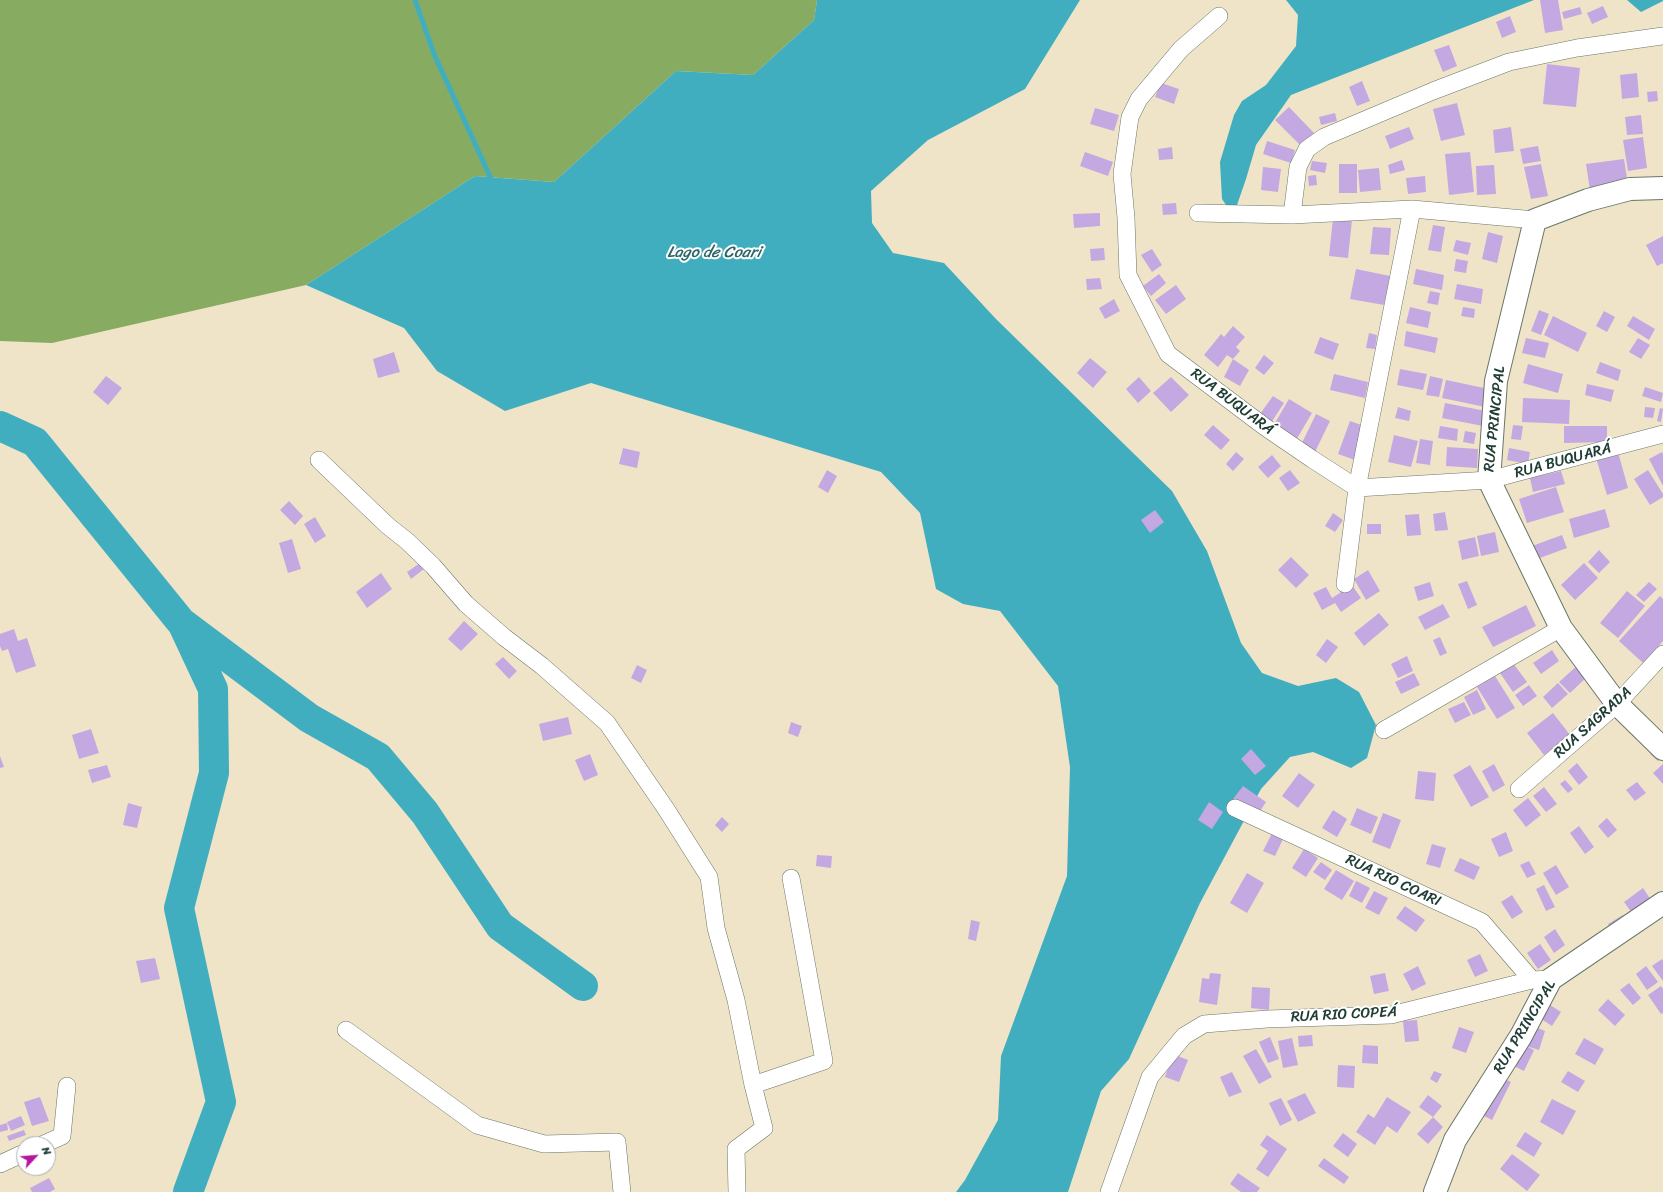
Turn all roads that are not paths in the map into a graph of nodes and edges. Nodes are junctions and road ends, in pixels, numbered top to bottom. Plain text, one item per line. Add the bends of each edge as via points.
1 (1219, 16) dead end
2 (1663, 36) edge
3 (1663, 188) edge
4 (1412, 209) junction
5 (1198, 213) dead end
6 (1292, 215) junction
7 (1535, 220) junction
8 (1663, 434) edge
9 (319, 460) dead end
10 (1489, 480) junction
11 (1357, 488) junction
12 (1345, 584) dead end
13 (1561, 628) junction
14 (1663, 654) edge
15 (1618, 704) junction
16 (1384, 730) dead end
17 (1663, 749) edge
18 (1519, 788) dead end
19 (1235, 808) dead end
20 (790, 878) dead end
21 (1663, 903) edge
22 (1542, 979) junction
23 (346, 1030) dead end
24 (753, 1085) junction
25 (67, 1086) dead end
26 (56, 1139) edge
27 (16, 1157) edge
28 (0, 1164) edge
29 (622, 1192) edge
30 (736, 1192) edge
31 (1109, 1192) edge
32 (1435, 1192) edge

1 - 11 street, RUA BUQUARÁ via 1181,49 1139,99 1130,117 1122,174 1128,275 1168,354 1264,427
2 - 6 street via 1577,48 1509,62 1324,137 1307,149 1298,167
3 - 7 street via 1630,189 1588,200
4 - 6 street
4 - 7 street
4 - 11 street
5 - 6 street
7 - 10 street, RUA PRINCIPAL via 1496,380
8 - 10 street, RUA BUQUARÁ
9 - 24 street via 433,566 466,604 607,723 709,877 716,928 736,1000
10 - 11 street, RUA BUQUARÁ
10 - 13 street, RUA PRINCIPAL
11 - 12 street
13 - 15 street, RUA PRINCIPAL
13 - 16 street
14 - 15 street, RUA SAGRADA
15 - 17 street, RUA PRINCIPAL
15 - 18 street, RUA SAGRADA
19 - 22 street, RUA RIO COARI via 1482,922
20 - 24 street via 824,1061
21 - 22 street, RUA PRINCIPAL
22 - 31 street, RUA RIO COPEÁ via 1391,1015 1204,1024 1184,1036 1150,1077
22 - 32 street, RUA PRINCIPAL via 1521,1036 1455,1140
23 - 29 street via 477,1125 544,1144 617,1142
24 - 30 street via 764,1128 736,1149
25 - 26 street via 62,1136
27 - 28 street

